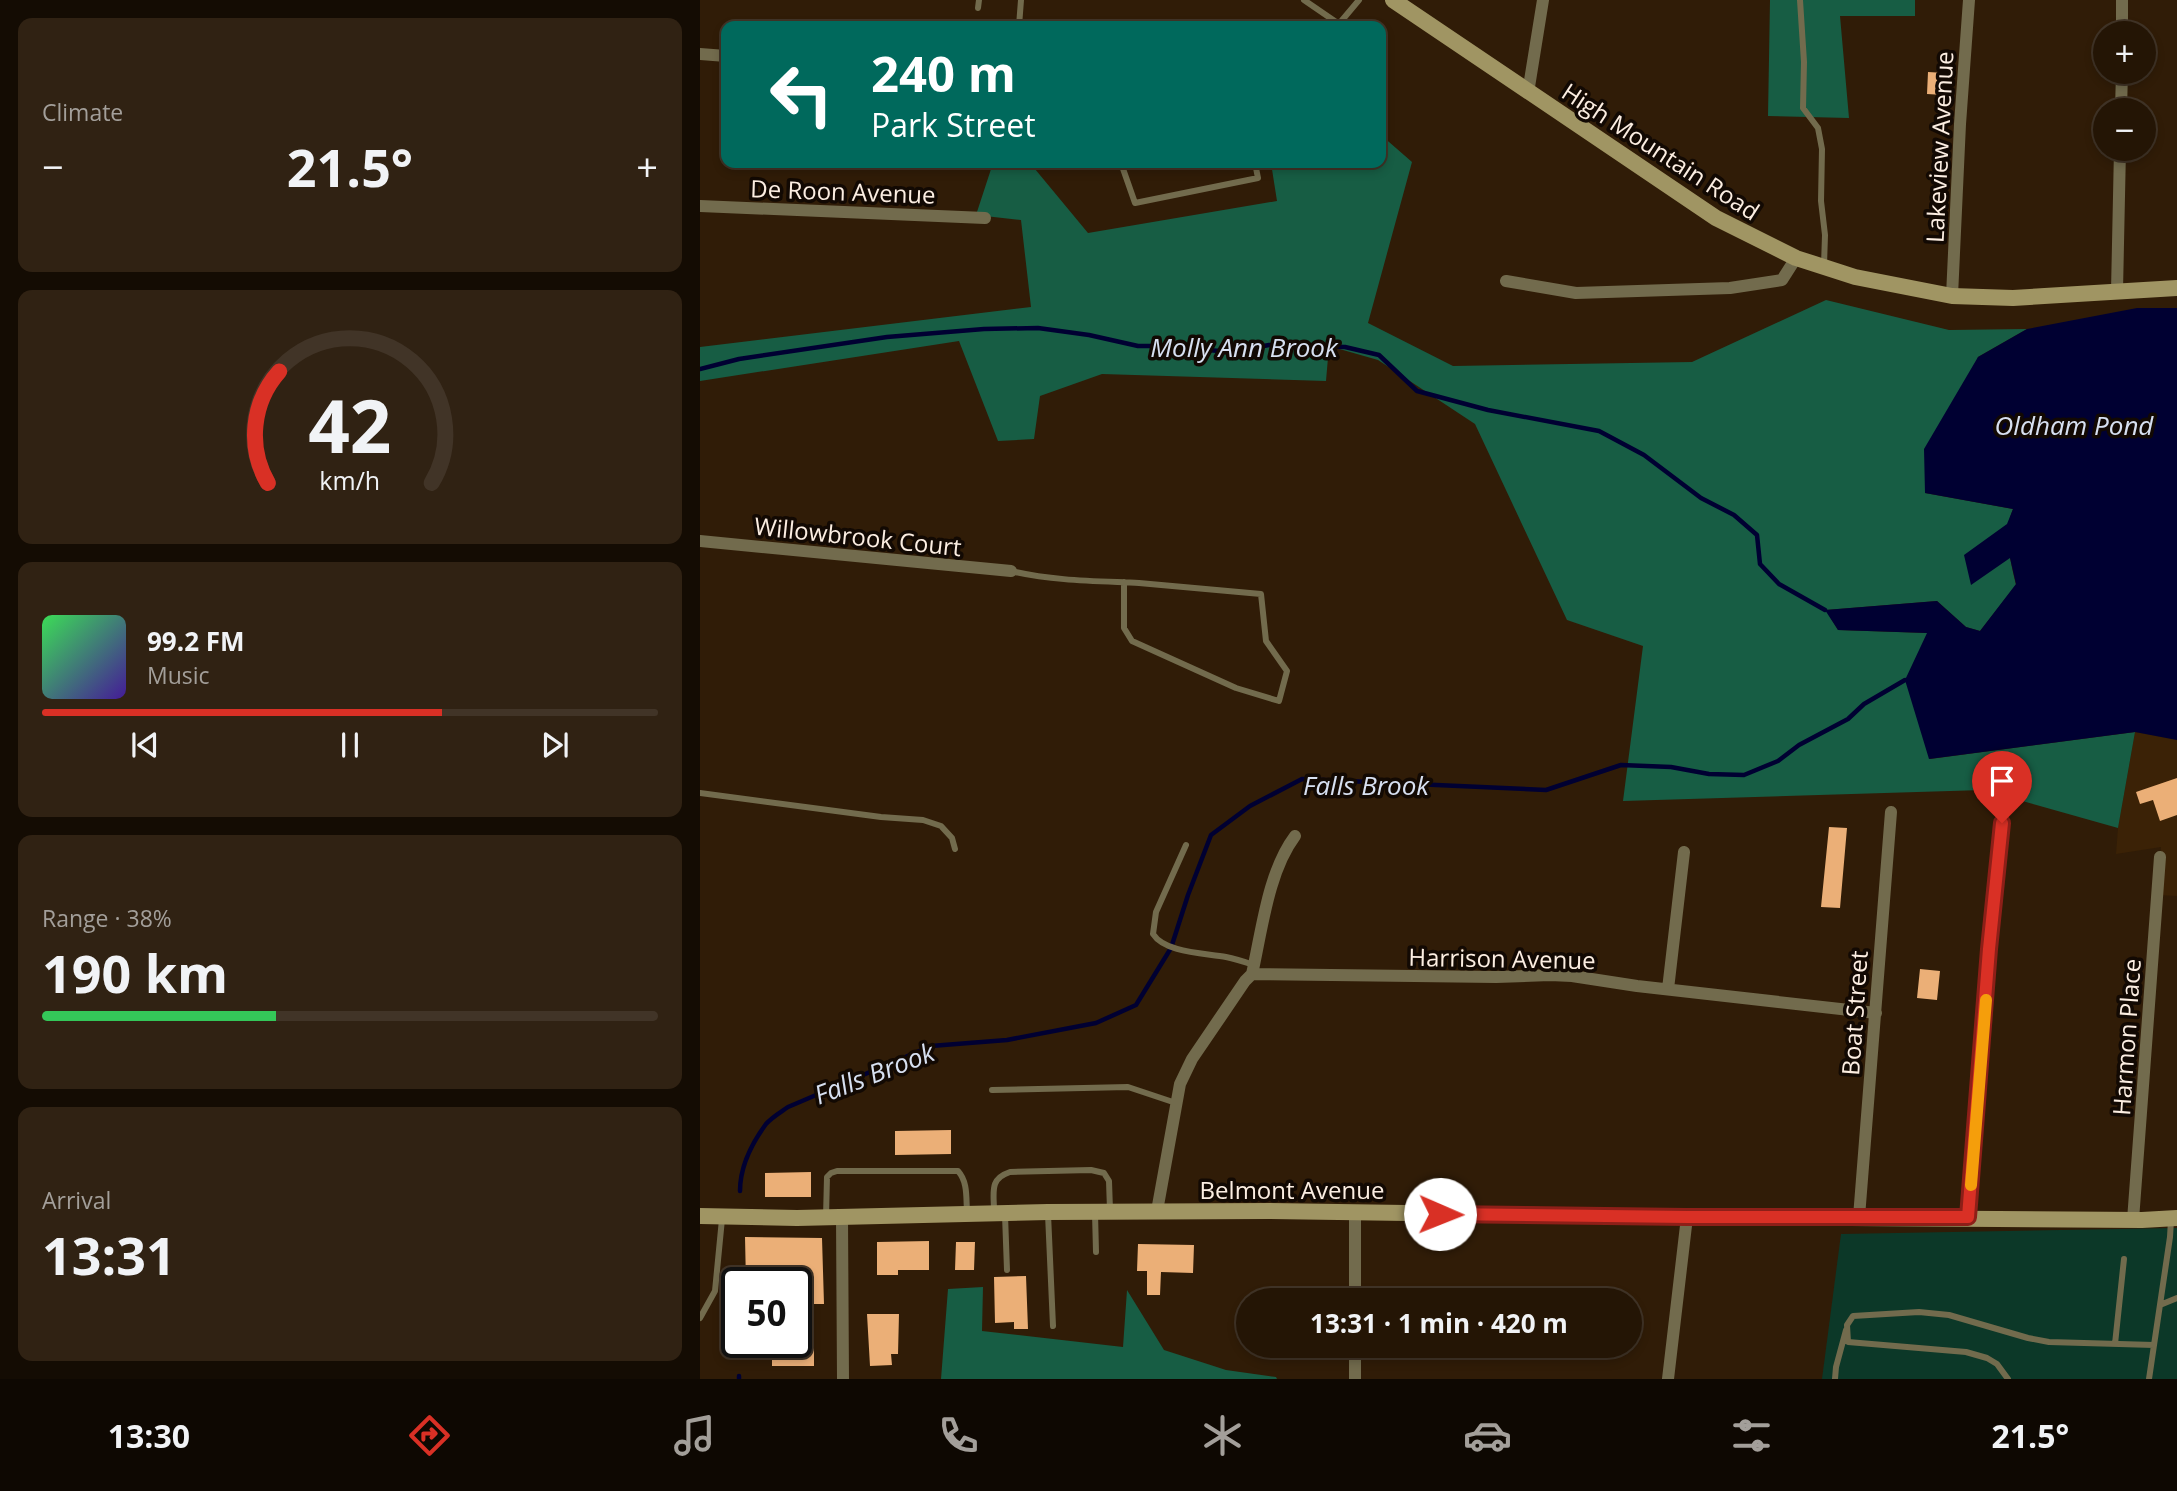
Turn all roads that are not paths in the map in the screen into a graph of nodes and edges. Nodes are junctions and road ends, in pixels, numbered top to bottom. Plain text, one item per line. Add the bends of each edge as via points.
1 (979, 0) edge
2 (1021, 0) edge
3 (1304, 0) edge
4 (1359, 0) edge
5 (1393, 0) edge
6 (1543, 0) edge
7 (1800, 0) edge
8 (1969, 0) edge
9 (2122, 0) edge
10 (978, 8) dead end
11 (1019, 21) edge
12 (1333, 21) edge
13 (1341, 21) edge
14 (2122, 21) edge
15 (700, 54) edge
16 (721, 56) edge
17 (1528, 93) junction
18 (2120, 161) edge
19 (1123, 168) edge
20 (1256, 168) edge
21 (700, 206) edge
22 (985, 218) dead end
23 (1796, 258) junction
24 (1824, 267) junction
25 (1506, 281) dead end
26 (2177, 288) edge
27 (2117, 291) junction
28 (1952, 296) junction
29 (700, 541) edge
30 (1012, 571) joint
31 (1124, 582) junction
32 (700, 793) edge
33 (1891, 812) dead end
34 (2002, 823) dead end
35 (1295, 836) dead end
36 (1186, 845) dead end
37 (955, 849) dead end
38 (1684, 852) dead end
39 (2161, 857) dead end
40 (1253, 970) junction
41 (1668, 989) junction
42 (1876, 1013) junction
43 (992, 1090) dead end
44 (1176, 1103) junction
45 (1102, 1211) junction
46 (1157, 1211) junction
47 (1048, 1212) junction
48 (999, 1213) junction
49 (1355, 1213) junction
50 (967, 1214) junction
51 (700, 1216) edge
52 (722, 1217) junction
53 (834, 1217) junction
54 (1687, 1217) junction
55 (1859, 1217) junction
56 (1968, 1217) junction
57 (2174, 1218) edge
58 (2133, 1220) junction
59 (1096, 1252) dead end
60 (2124, 1259) dead end
61 (1007, 1270) dead end
62 (1355, 1288) edge
63 (2177, 1298) edge
64 (2160, 1305) junction
65 (700, 1318) edge
66 (1847, 1325) junction
67 (1053, 1326) dead end
68 (2115, 1345) junction
69 (2154, 1345) junction
70 (1355, 1358) edge
71 (843, 1379) edge
72 (1354, 1379) edge
73 (1668, 1379) edge
74 (1835, 1379) edge
75 (2008, 1379) edge
76 (2149, 1379) edge

1 - 10 lane
2 - 11 lane
3 - 12 lane
4 - 13 lane
5 - 17 main road, High Mountain Road
6 - 17 street
7 - 24 lane via 1803,108 1818,128 1822,149
8 - 28 street, Lakeview Avenue
9 - 14 street
15 - 16 street
17 - 23 main road, High Mountain Road via 1716,218
18 - 27 street
19 - 20 lane via 1135,203 1258,178
21 - 22 street, De Roon Avenue
23 - 24 main road, High Mountain Road
23 - 25 street via 1782,280 1730,288 1576,293
24 - 28 main road, High Mountain Road
26 - 27 main road, High Mountain Road
27 - 28 main road, High Mountain Road via 2013,298
29 - 30 street, Willowbrook Court
30 - 31 lane
31 - 31 lane via 1261,594 1266,640 1287,671 1279,701 1236,688 1132,641 1124,628
32 - 37 lane via 923,820 941,825
33 - 42 street, Boat Street
34 - 56 street
35 - 40 street via 1277,867
36 - 40 lane via 1156,912 1153,934 1161,944 1230,958
38 - 41 street
39 - 58 street, Harmon Place
40 - 41 street, Harrison Avenue via 1496,978 1550,975
40 - 44 street via 1192,1059
41 - 42 street, Harrison Avenue
42 - 55 street, Boat Street
43 - 44 lane via 1128,1087
44 - 46 street
45 - 46 main road, Belmont Avenue
45 - 47 main road, Belmont Avenue
45 - 48 lane via 1109,1181 1104,1173 1091,1170 1000,1175 994,1183
45 - 59 lane
46 - 49 main road, Belmont Avenue
47 - 48 main road, Belmont Avenue
47 - 67 lane
48 - 50 main road, Belmont Avenue
48 - 61 lane
49 - 54 main road, Belmont Avenue
49 - 62 street
50 - 53 main road, Belmont Avenue
50 - 53 lane via 965,1184 958,1171 837,1171 827,1177
51 - 52 main road, Belmont Avenue
52 - 53 main road, Belmont Avenue
52 - 65 lane via 715,1291
53 - 71 street
54 - 55 main road, Belmont Avenue
54 - 73 street
55 - 56 main road, Belmont Avenue
56 - 58 main road, Belmont Avenue
57 - 58 main road, Belmont Avenue
57 - 64 lane
60 - 68 lane
63 - 64 lane
64 - 69 lane
66 - 68 lane via 1853,1316 1919,1312 1949,1315 2049,1342
66 - 74 lane
66 - 75 lane via 1848,1342 1966,1352 1987,1357
68 - 69 lane
69 - 76 lane
70 - 72 street

